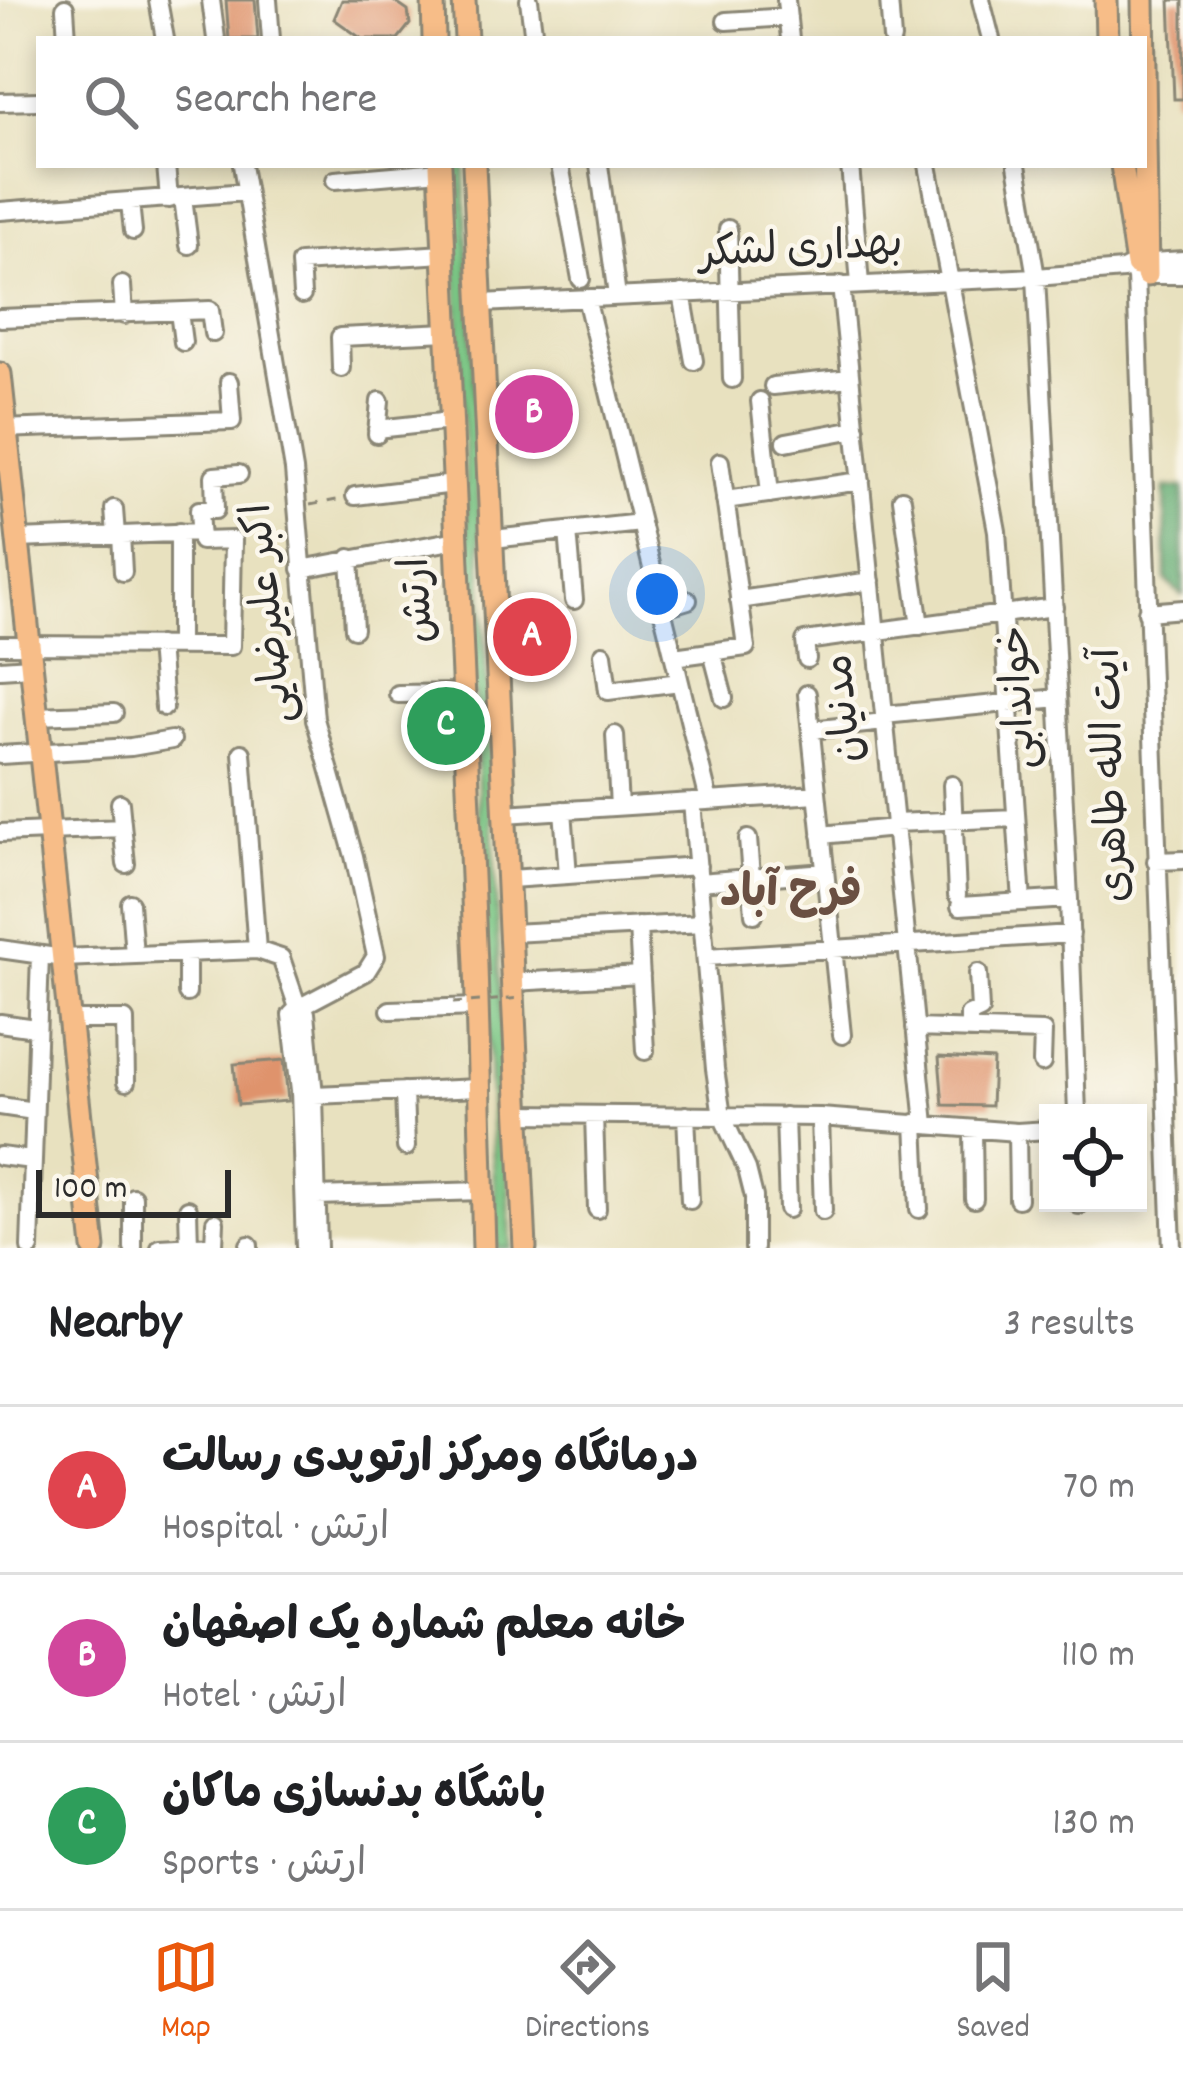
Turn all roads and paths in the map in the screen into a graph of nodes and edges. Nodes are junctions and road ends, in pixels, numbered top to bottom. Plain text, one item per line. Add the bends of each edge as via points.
1 (158, 0) edge
2 (211, 0) edge
3 (268, 0) edge
4 (428, 0) edge
5 (529, 0) edge
6 (890, 0) edge
7 (981, 0) edge
8 (1106, 0) edge
9 (1143, 0) edge
10 (463, 2) edge
11 (65, 8) dead end
12 (787, 9) edge
13 (726, 21) dead end
14 (434, 32) edge
15 (68, 36) edge
16 (164, 36) edge
17 (216, 36) edge
18 (271, 36) edge
19 (466, 36) edge
20 (534, 36) edge
21 (892, 36) edge
22 (990, 36) edge
23 (1107, 36) edge
24 (1144, 36) edge
25 (36, 101) edge
26 (0, 102) edge
27 (167, 168) edge
28 (242, 168) edge
29 (440, 168) edge
30 (474, 168) edge
31 (561, 168) edge
32 (598, 168) edge
33 (850, 168) edge
34 (929, 168) edge
35 (1018, 168) edge
36 (1122, 168) edge
37 (1142, 168) edge
38 (334, 180) dead end
39 (245, 192) junction
40 (176, 198) junction
41 (130, 203) junction
42 (0, 211) edge
43 (728, 229) dead end
44 (133, 231) dead end
45 (189, 244) dead end
46 (444, 254) junction
47 (1183, 260) edge
48 (1138, 269) junction
49 (1183, 275) edge
50 (1036, 277) junction
51 (948, 281) junction
52 (122, 285) dead end
53 (851, 285) junction
54 (583, 288) junction
55 (730, 291) junction
56 (682, 293) junction
57 (302, 295) dead end
58 (617, 296) junction
59 (482, 303) junction
60 (179, 312) junction
61 (151, 313) junction
62 (124, 315) junction
63 (0, 318) edge
64 (448, 332) junction
65 (213, 333) dead end
66 (146, 334) dead end
67 (183, 342) dead end
68 (694, 361) dead end
69 (341, 368) dead end
70 (0, 374) edge
71 (850, 378) junction
72 (732, 380) dead end
73 (230, 382) dead end
74 (773, 386) dead end
75 (380, 401) dead end
76 (760, 401) dead end
77 (452, 421) junction
78 (3, 429) edge
79 (856, 429) junction
80 (786, 442) dead end
81 (720, 462) dead end
82 (239, 474) dead end
83 (861, 481) junction
84 (454, 484) junction
85 (770, 494) junction
86 (356, 496) joint
87 (902, 499) dead end
88 (725, 500) junction
89 (297, 507) junction
90 (115, 509) dead end
91 (641, 524) junction
92 (568, 531) junction
93 (179, 532) junction
94 (200, 532) junction
95 (118, 535) junction
96 (12, 537) edge
97 (493, 538) junction
98 (457, 540) junction
99 (350, 558) junction
100 (301, 569) junction
101 (123, 572) dead end
102 (871, 581) junction
103 (574, 600) dead end
104 (740, 600) junction
105 (688, 601) dead end
106 (1054, 607) junction
107 (662, 608) junction
108 (1183, 609) edge
109 (1147, 612) junction
110 (1005, 614) junction
111 (146, 624) dead end
112 (920, 626) junction
113 (354, 629) dead end
114 (875, 632) junction
115 (0, 645) edge
116 (153, 645) junction
117 (179, 646) junction
118 (712, 652) junction
119 (603, 654) dead end
120 (30, 656) junction
121 (674, 657) junction
122 (807, 659) dead end
123 (0, 669) edge
124 (680, 682) junction
125 (464, 693) junction
126 (398, 694) dead end
127 (807, 694) dead end
128 (724, 698) dead end
129 (1058, 698) junction
130 (1010, 702) junction
131 (164, 707) dead end
132 (114, 712) dead end
133 (37, 716) junction
134 (884, 719) junction
135 (811, 730) junction
136 (615, 735) dead end
137 (172, 740) dead end
138 (40, 753) junction
139 (242, 754) dead end
140 (0, 755) edge
141 (952, 785) dead end
142 (817, 794) junction
143 (701, 801) junction
144 (120, 802) dead end
145 (619, 807) junction
146 (563, 810) junction
147 (506, 814) junction
148 (1016, 818) junction
149 (953, 821) junction
150 (895, 826) junction
151 (122, 828) junction
152 (49, 832) junction
153 (0, 833) edge
154 (821, 835) junction
155 (748, 839) dead end
156 (1183, 860) edge
157 (1156, 861) junction
158 (125, 864) dead end
159 (825, 872) junction
160 (699, 874) junction
161 (568, 875) junction
162 (750, 878) junction
163 (509, 879) junction
164 (1070, 899) junction
165 (1022, 902) junction
166 (130, 903) dead end
167 (754, 914) dead end
168 (703, 923) junction
169 (638, 926) junction
170 (511, 933) junction
171 (1071, 934) junction
172 (906, 944) junction
173 (0, 949) edge
174 (833, 949) junction
175 (257, 950) junction
176 (187, 953) junction
177 (134, 955) junction
178 (52, 956) junction
179 (706, 957) junction
180 (977, 973) dead end
181 (641, 974) junction
182 (518, 990) junction
183 (188, 993) dead end
184 (453, 1003) dead end
185 (477, 1007) junction
186 (298, 1008) junction
187 (390, 1010) dead end
188 (69, 1020) junction
189 (0, 1023) edge
190 (35, 1028) junction
191 (915, 1028) junction
192 (969, 1030) junction
193 (842, 1035) dead end
194 (645, 1051) dead end
195 (1042, 1063) dead end
196 (125, 1082) dead end
197 (479, 1088) junction
198 (404, 1091) junction
199 (314, 1095) junction
200 (1076, 1104) edge
201 (0, 1106) edge
202 (34, 1111) junction
203 (518, 1114) junction
204 (594, 1115) junction
205 (686, 1115) junction
206 (722, 1116) junction
207 (784, 1116) junction
208 (820, 1117) junction
209 (920, 1123) junction
210 (973, 1130) junction
211 (1039, 1131) edge
212 (1018, 1132) junction
213 (406, 1147) dead end
214 (0, 1156) edge
215 (32, 1160) junction
216 (483, 1191) junction
217 (316, 1196) junction
218 (133, 1197) dead end
219 (974, 1199) dead end
220 (1018, 1199) dead end
221 (690, 1200) dead end
222 (188, 1209) dead end
223 (597, 1209) dead end
224 (788, 1209) dead end
225 (919, 1209) dead end
226 (823, 1211) dead end
227 (215, 1222) dead end
228 (188, 1246) edge
229 (30, 1248) edge
230 (94, 1248) edge
231 (133, 1248) edge
232 (160, 1248) edge
233 (305, 1248) edge
234 (318, 1248) edge
235 (484, 1248) edge
236 (525, 1248) edge
237 (754, 1248) edge
238 (1172, 1248) edge

1 - 16 street
2 - 17 street
3 - 18 street
4 - 14 main road
5 - 20 street
6 - 21 street
7 - 22 street
8 - 23 main road
9 - 24 main road
10 - 19 main road
11 - 15 street
12 - 13 street
25 - 26 street
27 - 40 street
28 - 39 street, اکبر علیرضایی
29 - 38 street
29 - 46 main road, ارتش
30 - 59 main road, ارتش
31 - 54 street
32 - 58 street
33 - 53 street, مدنیان
34 - 51 street
35 - 50 street, خواندابی
36 - 48 main road
37 - 48 main road
39 - 40 street
39 - 89 street, اکبر علیرضایی
40 - 41 street
40 - 45 street
41 - 42 street
41 - 44 street
43 - 55 street
46 - 57 street via 300,263
46 - 64 main road, ارتش
47 - 48 street
48 - 49 street
48 - 50 street, بهداری لشکر
48 - 109 street, آیت الله طاهری
50 - 51 street, بهداری لشکر
50 - 106 street, خواندابی
51 - 53 street, بهداری لشکر
51 - 110 street via 997,531
52 - 62 street
53 - 55 street, بهداری لشکر
53 - 71 street, مدنیان
54 - 58 street, بهداری لشکر
54 - 59 street, بهداری لشکر
54 - 91 street
55 - 56 street, بهداری لشکر
55 - 72 street
56 - 58 street, بهداری لشکر
56 - 68 street
59 - 97 main road, ارتش
60 - 61 street
60 - 65 street via 210,310
60 - 67 street
61 - 62 street
61 - 66 street
62 - 63 street
64 - 69 street via 340,337
64 - 77 main road, ارتش
70 - 78 main road
71 - 74 street
71 - 79 street, مدنیان
73 - 78 street via 232,421
75 - 77 street via 377,432
76 - 85 street
77 - 84 main road, ارتش
78 - 96 main road
79 - 80 street
79 - 83 street, مدنیان
81 - 88 street
82 - 94 street via 214,476 214,510 200,511
83 - 85 street
83 - 102 street, مدنیان
84 - 86 street
84 - 98 main road, ارتش
85 - 88 street
86 - 89 path
87 - 112 street
88 - 104 street
89 - 100 street, اکبر علیرضایی
90 - 95 street
91 - 92 street
91 - 107 street
92 - 97 street
92 - 103 street
93 - 94 street
93 - 95 street
93 - 117 street
94 - 117 street via 201,541 233,540 232,646
95 - 96 street
95 - 101 street
96 - 120 main road
97 - 147 main road, ارتش
98 - 99 street
98 - 125 main road, ارتش
99 - 100 street
99 - 113 street
100 - 186 street, اکبر علیرضایی via 315,719 376,956 367,972
102 - 104 street
102 - 114 street, مدنیان
104 - 118 street via 746,647
105 - 107 street
106 - 110 street
106 - 129 street, خواندابی
107 - 121 street
108 - 109 street
109 - 157 street, آیت الله طاهری
110 - 112 street
110 - 130 street
111 - 116 street
112 - 114 street
114 - 122 street via 805,641
114 - 134 street, مدنیان
115 - 120 street
116 - 117 street
116 - 120 street
116 - 131 street
118 - 121 street
118 - 128 street
119 - 124 street via 608,691
120 - 123 street
120 - 133 main road
121 - 124 street
124 - 143 street
125 - 126 street
125 - 185 main road, ارتش
127 - 135 street
129 - 130 street
129 - 164 street, خواندابی
130 - 134 street
130 - 148 street
132 - 133 street
133 - 138 main road
134 - 135 street
134 - 150 street, مدنیان
135 - 142 street
136 - 145 street
137 - 138 street
138 - 140 street
138 - 152 main road
139 - 175 street
141 - 149 street
142 - 143 street
142 - 154 street
143 - 145 street
143 - 160 street
144 - 151 street
145 - 146 street
146 - 147 street
146 - 161 street
147 - 163 main road, ارتش
148 - 149 street
148 - 165 street
149 - 150 street
149 - 165 street via 958,900
150 - 154 street
150 - 172 street, مدنیان
151 - 152 street
151 - 158 street
152 - 153 street
152 - 178 main road
154 - 159 street
155 - 162 street
156 - 157 street
157 - 238 street, آیت الله طاهری
159 - 162 street
159 - 174 street
160 - 161 street
160 - 162 street
160 - 168 street
161 - 163 street
162 - 167 street
163 - 170 main road, ارتش
164 - 165 street
164 - 171 street, خواندابی
166 - 177 street
168 - 169 street
168 - 179 street
169 - 170 street
169 - 181 street
170 - 182 main road, ارتش
171 - 172 street
171 - 200 street, خواندابی
172 - 174 street
172 - 191 street, مدنیان
173 - 178 street
174 - 179 street
174 - 193 street
175 - 176 street
175 - 186 street via 281,958
176 - 177 street
176 - 183 street
177 - 178 street
178 - 188 main road
178 - 190 street
179 - 206 street
180 - 192 street via 980,1010 969,1015
181 - 182 street
181 - 194 street
182 - 184 path, bridge
182 - 203 main road, ارتش
185 - 187 street
185 - 197 main road, ارتش
186 - 199 street via 306,1013
186 - 233 street via 291,1016
188 - 196 street via 125,1020
188 - 230 main road
189 - 190 street
190 - 202 street
191 - 192 street
191 - 209 street, مدنیان
192 - 195 street via 1043,1032
197 - 198 street
197 - 216 main road, ارتش
198 - 199 street
198 - 213 street
199 - 217 street
201 - 202 street
202 - 215 street
203 - 204 street
203 - 236 main road, ارتش
204 - 205 street
204 - 223 street
205 - 206 street
205 - 221 street
206 - 207 street
206 - 237 street via 754,1197
207 - 208 street
207 - 224 street
208 - 209 street
208 - 226 street
209 - 210 street
209 - 225 street, مدنیان
210 - 212 street
210 - 219 street
211 - 212 street
212 - 220 street
214 - 215 street
215 - 229 street
216 - 217 street
216 - 235 main road, ارتش
217 - 234 street
218 - 231 street
222 - 228 street
227 - 228 street via 214,1245
228 - 232 street

